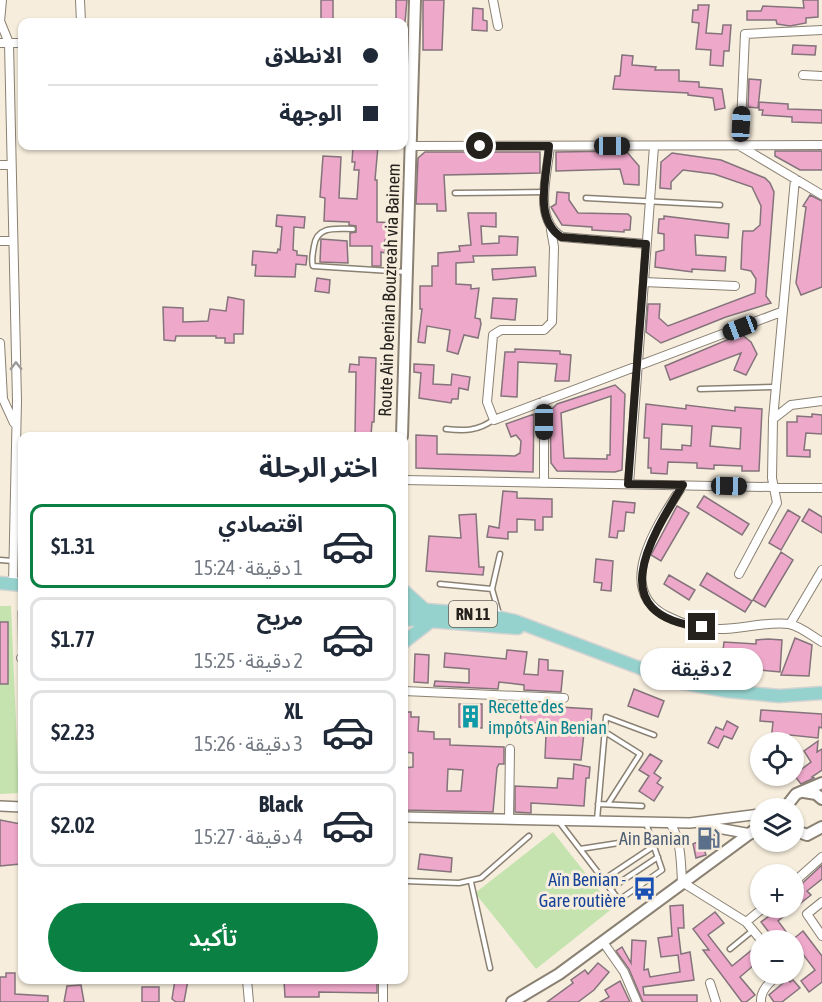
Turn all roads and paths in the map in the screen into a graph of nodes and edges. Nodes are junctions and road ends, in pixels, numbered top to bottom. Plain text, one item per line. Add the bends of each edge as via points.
1 (2, 0) edge
2 (80, 0) edge
3 (415, 0) edge
4 (493, 0) edge
5 (81, 18) edge
6 (0, 21) edge
7 (498, 26) dead end
8 (822, 30) edge
9 (409, 38) edge
10 (4, 44) edge
11 (803, 75) dead end
12 (822, 76) edge
13 (822, 145) edge
14 (410, 146) junction
15 (549, 146) junction
16 (654, 146) junction
17 (740, 146) junction
18 (0, 165) edge
19 (11, 165) junction
20 (795, 179) junction
21 (546, 192) junction
22 (455, 193) dead end
23 (822, 195) edge
24 (586, 198) dead end
25 (650, 201) junction
26 (720, 204) dead end
27 (353, 229) dead end
28 (551, 230) junction
29 (0, 241) edge
30 (13, 241) junction
31 (646, 244) junction
32 (406, 272) junction
33 (644, 282) junction
34 (735, 286) dead end
35 (781, 312) junction
36 (0, 343) edge
37 (637, 367) junction
38 (775, 387) junction
39 (700, 389) dead end
40 (544, 401) junction
41 (822, 401) edge
42 (773, 419) junction
43 (494, 420) junction
44 (14, 424) junction
45 (446, 429) dead end
46 (402, 432) edge
47 (408, 480) edge
48 (544, 483) junction
49 (628, 484) junction
50 (683, 485) junction
51 (775, 487) junction
52 (822, 488) edge
53 (500, 554) dead end
54 (0, 560) edge
55 (13, 561) junction
56 (822, 570) edge
57 (739, 574) dead end
58 (0, 583) edge
59 (18, 584) edge
60 (440, 584) dead end
61 (492, 589) junction
62 (408, 595) edge
63 (408, 609) edge
64 (428, 615) junction
65 (500, 617) junction
66 (408, 618) edge
67 (790, 624) junction
68 (540, 631) junction
69 (408, 638) edge
70 (822, 642) edge
71 (408, 691) edge
72 (822, 693) edge
73 (564, 698) dead end
74 (605, 732) junction
75 (654, 735) dead end
76 (510, 749) dead end
77 (822, 783) edge
78 (803, 792) junction
79 (796, 798) edge
80 (822, 799) edge
81 (598, 804) junction
82 (608, 804) junction
83 (0, 806) edge
84 (642, 806) dead end
85 (18, 807) edge
86 (750, 815) edge
87 (408, 817) edge
88 (509, 819) junction
89 (557, 820) junction
90 (597, 821) junction
91 (646, 822) junction
92 (670, 823) junction
93 (690, 823) junction
94 (821, 829) edge
95 (750, 833) edge
96 (804, 834) edge
97 (529, 836) dead end
98 (651, 838) junction
99 (750, 838) edge
100 (654, 846) junction
101 (580, 849) junction
102 (658, 857) junction
103 (822, 857) edge
104 (804, 873) edge
105 (603, 880) junction
106 (408, 881) edge
107 (471, 882) junction
108 (682, 882) junction
109 (610, 889) junction
110 (822, 902) edge
111 (751, 918) edge
112 (746, 922) junction
113 (752, 930) edge
114 (750, 933) edge
115 (822, 936) edge
116 (603, 942) junction
117 (730, 949) dead end
118 (490, 968) dead end
119 (710, 983) dead end
120 (247, 984) edge
121 (383, 984) edge
122 (768, 984) edge
123 (516, 1001) edge
124 (249, 1002) edge
125 (383, 1002) edge
126 (637, 1002) edge
127 (716, 1002) edge
128 (761, 1002) edge

1 - 6 street
2 - 5 street
3 - 9 main road, Route Ain benian Bouzreah via Bainem
4 - 7 street
6 - 10 street
8 - 17 street via 745,34
9 - 14 main road, Route Ain benian Bouzreah via Bainem
10 - 19 street
11 - 12 street
13 - 17 street
14 - 15 street
14 - 32 main road, Route Ain benian Bouzreah via Bainem
15 - 16 street
15 - 21 street
16 - 17 street
16 - 25 street
17 - 20 street
18 - 19 street
19 - 30 street
20 - 23 street
20 - 35 street
21 - 22 lane
21 - 28 street via 544,217
24 - 25 lane
25 - 26 lane
25 - 31 street
27 - 32 lane via 321,232 314,242 313,266
28 - 31 street via 561,237
28 - 43 street via 552,322 544,330 501,330 493,335 487,402
29 - 30 street
44 -> 30 street via 17,401
31 - 33 street
32 - 46 main road, Route Ain benian Bouzreah via Bainem
33 - 34 street
33 - 37 street
35 - 37 street
35 - 38 street
36 - 44 street via 3,399
37 - 40 street
37 - 49 street
38 - 39 lane
38 - 42 street
40 - 43 street
40 - 48 street
41 - 42 street via 791,405
42 - 51 street
43 - 45 lane via 468,431
44 - 55 street
47 - 48 street
48 - 49 street
49 - 50 street
50 - 51 street
50 - 67 street via 646,551 641,576 644,595 656,611 686,626 719,629
51 - 52 street
51 - 57 street via 777,503
53 - 61 lane
54 - 55 lane
55 - 59 street
56 - 67 street
58 - 59 main road
60 - 61 lane
61 - 65 lane
62 - 64 main road
63 - 64 main road, RN 11
64 - 65 main road, RN 11
64 - 66 main road, RN 11
64 - 68 main road, RN 11
64 - 69 main road
65 - 68 main road, RN 11
67 - 70 street
68 - 72 main road, RN 11 via 677,682 779,696
71 - 73 street
74 - 75 lane via 606,717
74 - 81 lane
74 - 82 lane via 640,754
76 - 88 street
77 - 78 main road
78 - 79 main road
78 - 80 main road
81 - 82 lane
81 - 90 lane
82 - 84 lane
83 - 85 street
86 - 93 street
87 - 88 street
88 - 89 street
89 - 90 street
89 - 101 lane
90 - 91 street
91 - 92 street
91 - 98 lane
92 - 93 street
92 - 108 street via 679,847
93 - 95 street
94 - 96 main road
97 - 107 lane via 481,878
98 - 100 lane
98 - 101 lane
99 - 108 main road
100 - 102 lane
100 - 105 lane
101 - 105 lane
102 - 109 lane
102 - 109 lane via 662,870 619,900
103 - 104 street
105 - 109 lane
106 - 107 lane
107 - 118 lane
108 - 112 street
108 - 116 main road
110 - 115 street via 807,914
111 - 112 street
112 - 113 street
114 - 117 lane
116 - 123 main road
116 - 126 street via 624,972
119 - 127 street
120 - 124 street
121 - 125 street
122 - 128 street

